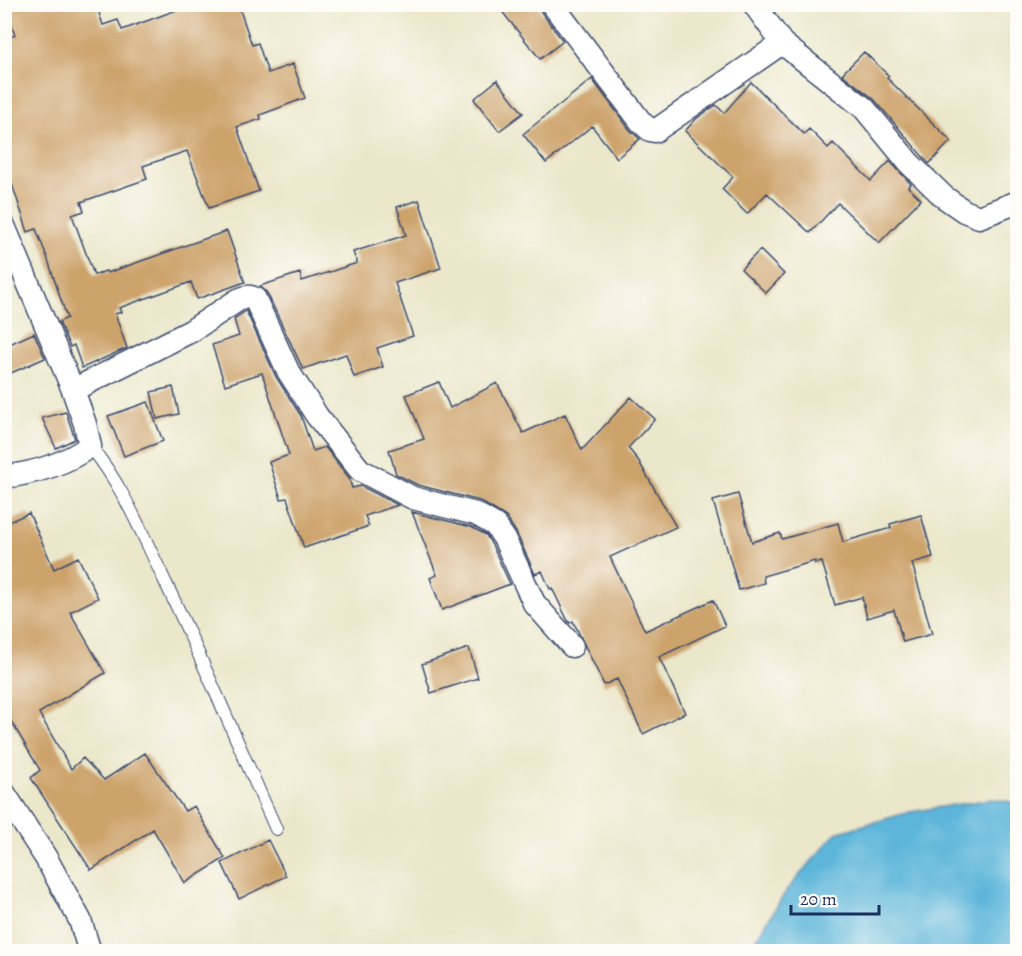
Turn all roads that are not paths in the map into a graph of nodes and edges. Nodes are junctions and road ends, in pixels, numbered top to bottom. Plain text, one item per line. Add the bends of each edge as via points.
1 (552, 4) edge
2 (754, 4) edge
3 (782, 43) junction
4 (1017, 202) edge
5 (4, 226) edge
6 (73, 390) junction
7 (90, 446) junction
8 (4, 477) edge
9 (572, 646) dead end
10 (4, 793) edge
11 (276, 829) dead end
12 (90, 951) edge

1 - 3 street via 641,122 655,131
2 - 3 street
3 - 4 street via 864,108 909,163 964,211 979,217
5 - 6 street
6 - 7 street
6 - 9 street via 191,331 238,300 252,297 288,371 316,416 360,470 413,498 476,514 495,525 534,603
7 - 8 street via 56,465
7 - 11 lane via 106,465 132,512
10 - 12 street via 80,920

